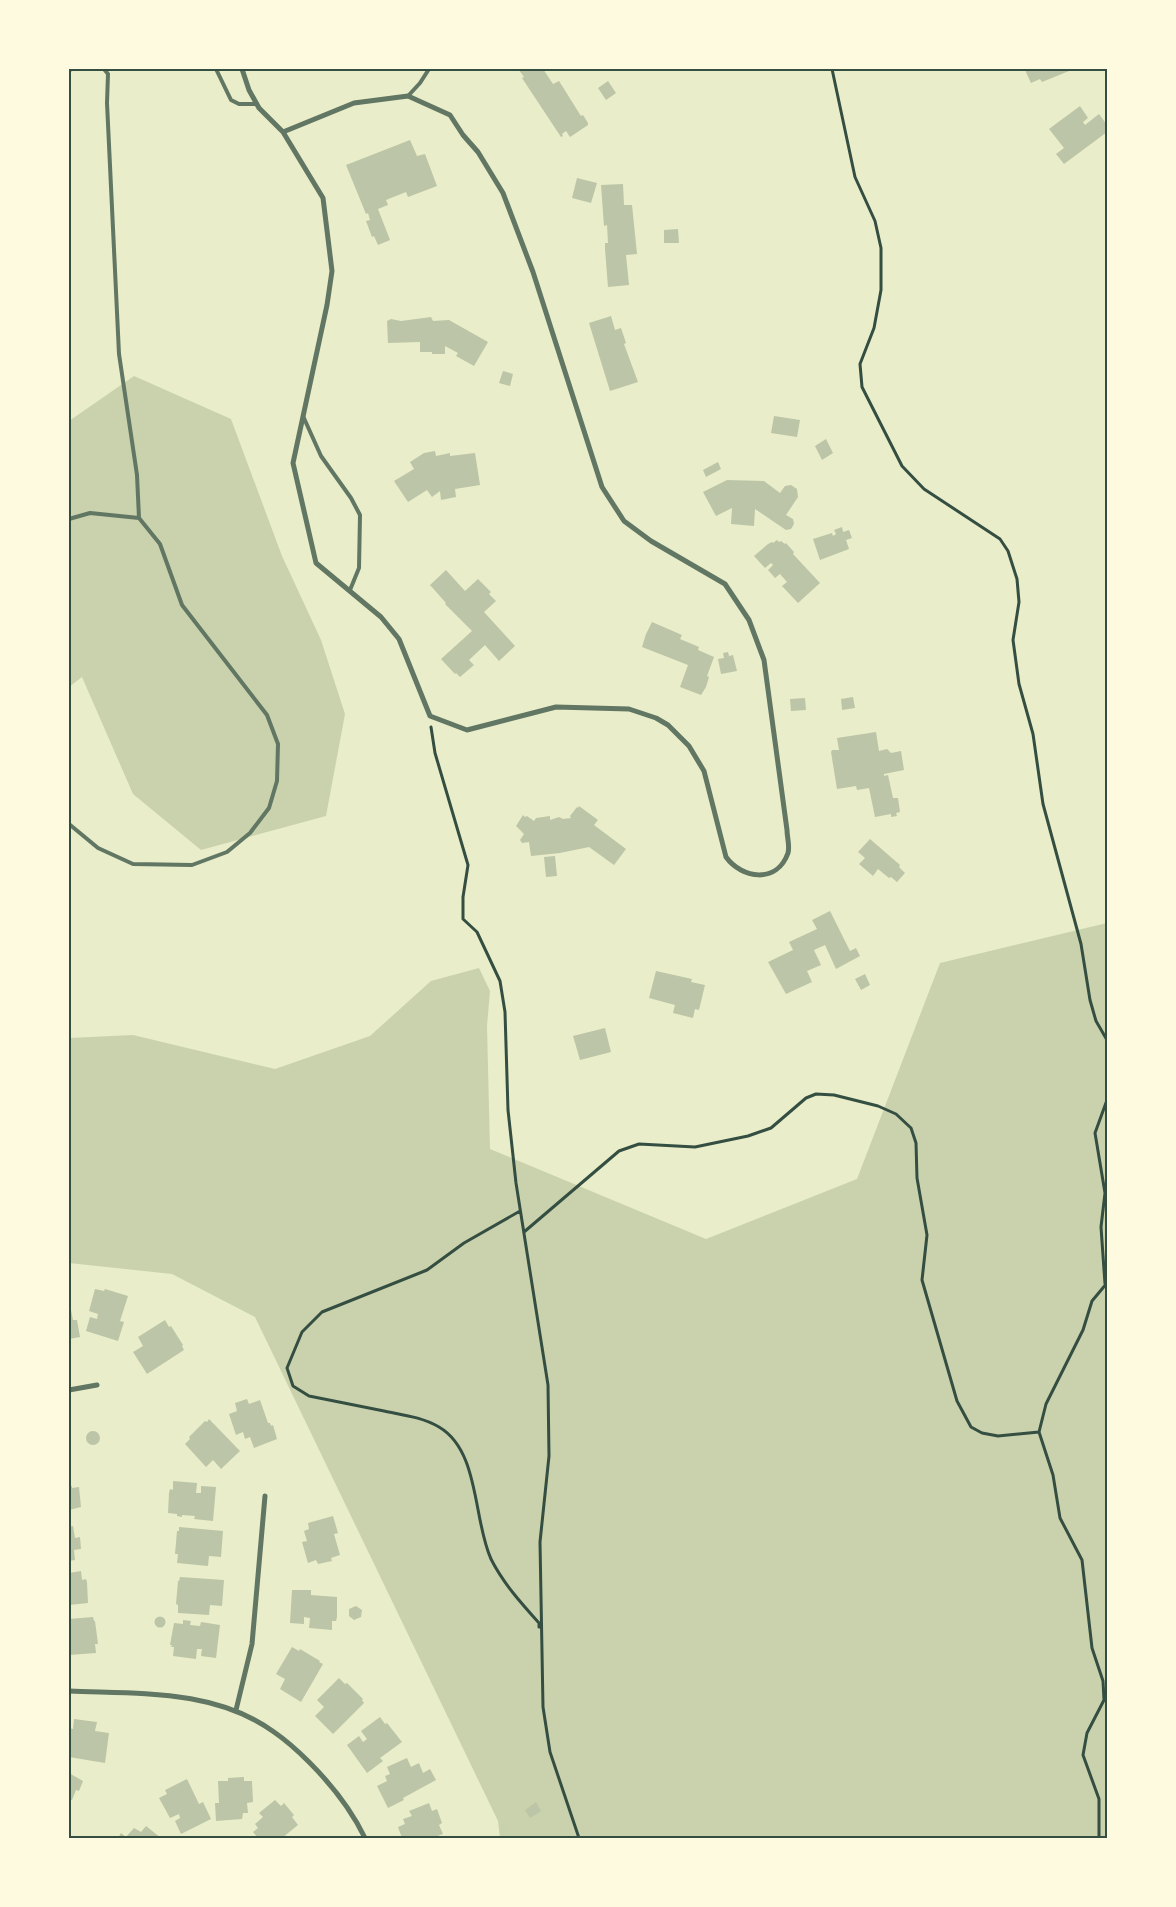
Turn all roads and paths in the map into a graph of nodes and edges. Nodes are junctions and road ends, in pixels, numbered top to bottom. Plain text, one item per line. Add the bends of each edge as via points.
1 (104, 69) edge
2 (216, 69) edge
3 (242, 69) edge
4 (429, 69) edge
5 (832, 69) edge
6 (408, 96) junction
7 (257, 104) junction
8 (283, 132) junction
9 (303, 416) junction
10 (139, 518) junction
11 (69, 519) edge
12 (350, 590) junction
13 (430, 716) junction
14 (69, 824) edge
15 (1107, 1040) edge
16 (1107, 1100) edge
17 (520, 1211) junction
18 (524, 1232) junction
19 (1106, 1283) edge
20 (97, 1386) dead end
21 (69, 1390) edge
22 (1039, 1432) junction
23 (265, 1496) dead end
24 (541, 1643) junction
25 (69, 1691) edge
26 (236, 1710) junction
27 (364, 1838) edge
28 (579, 1838) edge
29 (1099, 1838) edge

1 - 10 lane via 108,74 120,354 137,475
2 - 7 lane via 231,100 239,104
3 - 7 street
4 - 6 lane
5 - 15 path via 855,177 875,222 881,248 881,290 874,328 860,364 862,387 902,466 924,489 1000,539 1008,550 1017,579 1019,602 1013,640 1019,684 1033,734 1043,804 1081,944 1090,1000 1096,1021
6 - 8 street via 354,103
6 - 13 street via 450,115 503,193 534,272 602,488 624,521 651,541 725,584 749,620 764,660 789,851 779,866 764,874 746,874 731,864 698,758 674,730 643,713 615,708 556,707 467,730
7 - 8 street
8 - 9 street via 323,198 332,271
9 - 12 lane via 320,456 360,516 359,568
9 - 12 street via 293,463 316,562
10 - 11 lane via 90,513
10 - 14 lane via 160,544 182,605 267,715 278,744 277,781 270,808 250,833 227,852 192,865 133,864 98,848
12 - 13 street via 381,617 399,639
13 - 17 path via 435,753 468,866 464,919 477,932 500,981 504,1004 508,1110
16 - 19 path via 1095,1133 1105,1193 1101,1227
17 - 18 path
17 - 24 path via 464,1243 427,1270 322,1312 302,1332 288,1368 293,1386 309,1396 421,1418 455,1441 468,1464 482,1533 491,1559 509,1588 539,1623
18 - 22 path via 619,1151 632,1146 695,1147 748,1136 771,1128 806,1098 816,1094 878,1106 896,1114 911,1128 916,1144 917,1178 927,1235 922,1280 957,1402 971,1427 982,1433 998,1436
18 - 24 path via 548,1385 549,1456 540,1542
19 - 22 path via 1092,1301 1083,1330 1046,1404
20 - 21 street
22 - 29 path via 1053,1475 1060,1518 1082,1560 1092,1648 1103,1681 1104,1700 1087,1733 1083,1755 1099,1799
23 - 26 street via 252,1644
24 - 28 path via 543,1707 550,1752
25 - 26 street via 196,1698
26 - 27 street via 274,1732 323,1776 349,1809

